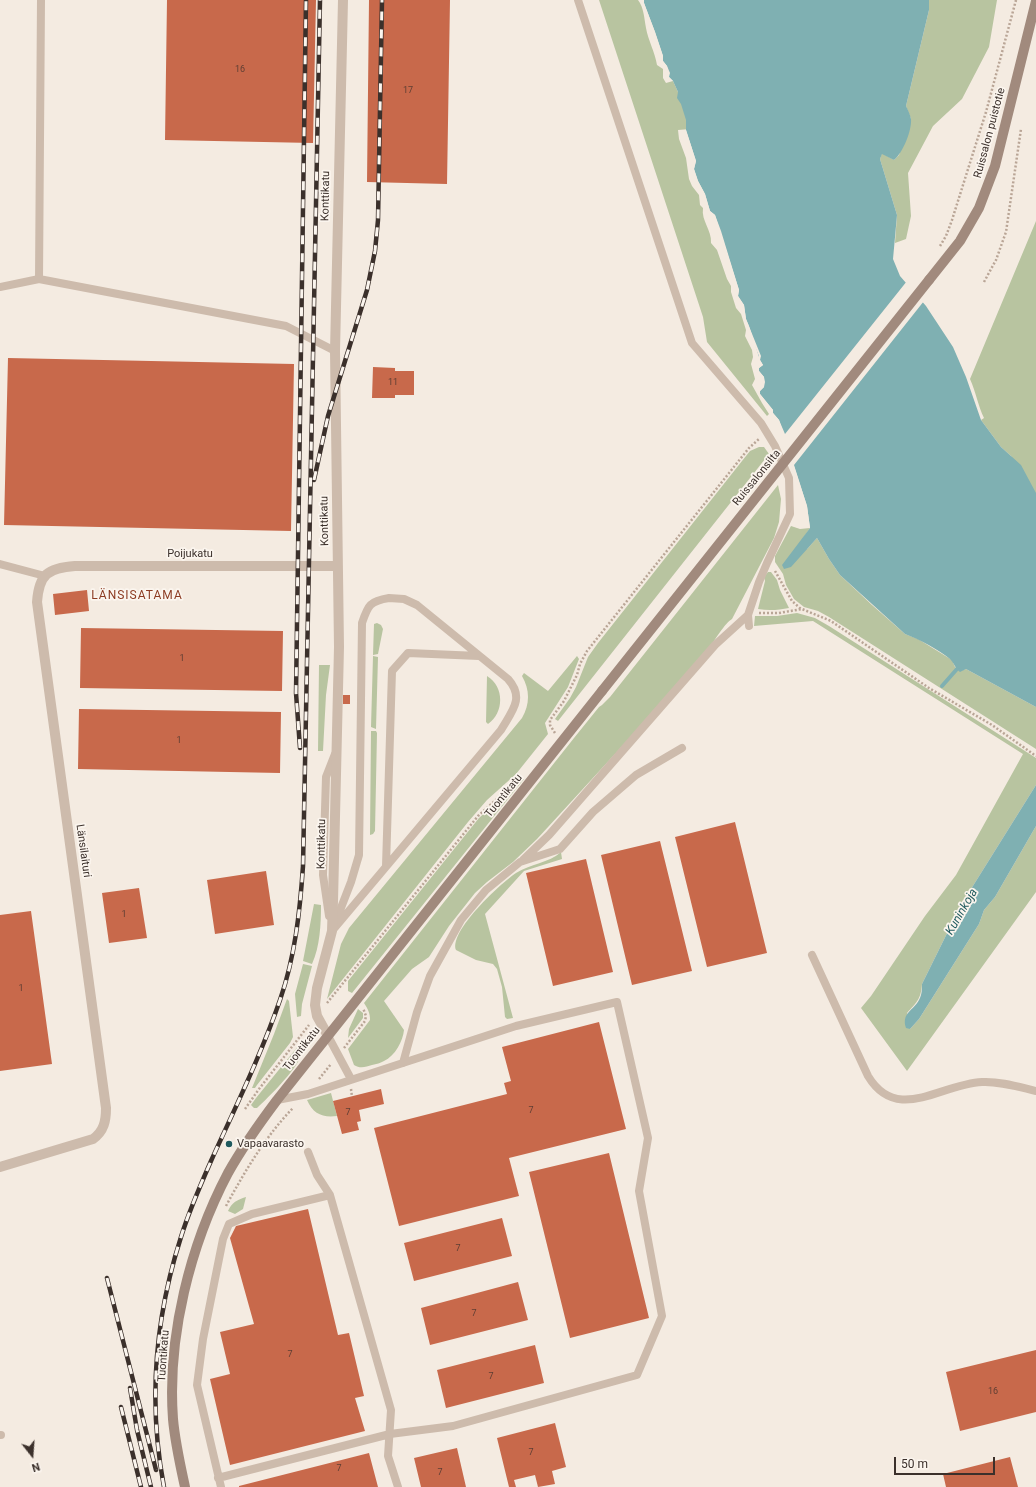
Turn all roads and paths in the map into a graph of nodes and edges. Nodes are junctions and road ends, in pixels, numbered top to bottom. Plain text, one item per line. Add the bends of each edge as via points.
1 (41, 0) edge
2 (342, 0) edge
3 (578, 0) edge
4 (1016, 0) edge
5 (1036, 1) edge
6 (1020, 129) dead end
7 (939, 248) dead end
8 (39, 279) junction
9 (930, 280) joint
10 (984, 282) dead end
11 (0, 287) edge
12 (335, 351) junction
13 (768, 433) junction
14 (769, 559) junction
15 (0, 564) edge
16 (337, 566) junction
17 (45, 576) junction
18 (802, 609) junction
19 (748, 615) junction
20 (749, 626) dead end
21 (479, 656) junction
22 (602, 691) joint
23 (560, 727) dead end
24 (555, 733) junction
25 (550, 739) dead end
26 (682, 748) dead end
27 (1036, 756) edge
28 (512, 785) dead end
29 (520, 862) junction
30 (386, 866) junction
31 (332, 931) junction
32 (812, 955) dead end
33 (328, 1002) dead end
34 (363, 1008) dead end
35 (301, 1035) dead end
36 (328, 1036) junction
37 (348, 1044) dead end
38 (403, 1063) junction
39 (331, 1064) dead end
40 (351, 1079) junction
41 (1036, 1091) edge
42 (308, 1094) junction
43 (277, 1100) junction
44 (246, 1109) dead end
45 (272, 1134) dead end
46 (308, 1152) dead end
47 (0, 1168) edge
48 (330, 1195) junction
49 (390, 1434) junction
50 (218, 1478) junction
51 (185, 1487) edge
52 (221, 1487) edge
53 (398, 1487) edge

1 - 8 lane
2 - 12 street, Konttikatu
3 - 13 lane via 692,343
4 - 7 path via 986,112 952,220
5 - 9 street, Ruissalon puistotie via 995,166 979,208 964,234
6 - 10 path via 1006,232 996,260
8 - 11 lane
8 - 12 lane via 286,326
9 - 22 street, Ruissalonsilta, bridge
12 - 16 street, Konttikatu
13 - 14 lane via 789,478 790,514
13 - 24 path via 749,448 587,651 564,700 550,720
14 - 18 path via 792,601
14 - 19 lane
15 - 17 lane
16 - 17 street, Poijukatu via 75,566 56,568
16 - 31 street, Konttikatu via 338,647
17 - 47 street, Länsilaituri via 38,589 37,602 106,1118 101,1132 93,1139
18 - 19 path
18 - 27 path via 831,621 929,688 992,725
19 - 20 lane
19 - 29 lane via 715,645 549,835
21 - 30 lane via 515,687 517,703 501,730
21 - 30 lane via 408,653 392,671
21 - 31 lane via 417,605 404,599 376,600 367,608 362,623 359,855
22 - 36 street, Tuontikatu
23 - 24 path
24 - 25 path
26 - 29 lane via 636,775 593,812 560,849
28 - 33 path via 478,816
29 - 38 lane via 486,890 461,920 430,976
30 - 31 lane
31 - 36 street, Konttikatu via 315,1005 316,1016
32 - 41 lane via 868,1076 874,1086 890,1098 909,1100 983,1082 998,1082
34 - 37 path via 365,1021
35 - 44 path
36 - 40 lane
36 - 43 street, Tuontikatu
38 - 40 lane
38 - 49 lane via 516,1026 617,1002 648,1138 639,1190 662,1316 637,1375 453,1426
39 - 42 path
40 - 42 lane
42 - 43 lane
42 - 45 path
43 - 51 street, Tuontikatu via 246,1142 215,1200 196,1248 184,1295 176,1341 173,1402 175,1437
46 - 48 lane via 317,1174
48 - 49 lane via 391,1410
48 - 50 lane via 252,1214 229,1224 223,1239 197,1385
49 - 50 lane
49 - 53 lane via 388,1456
50 - 52 lane

